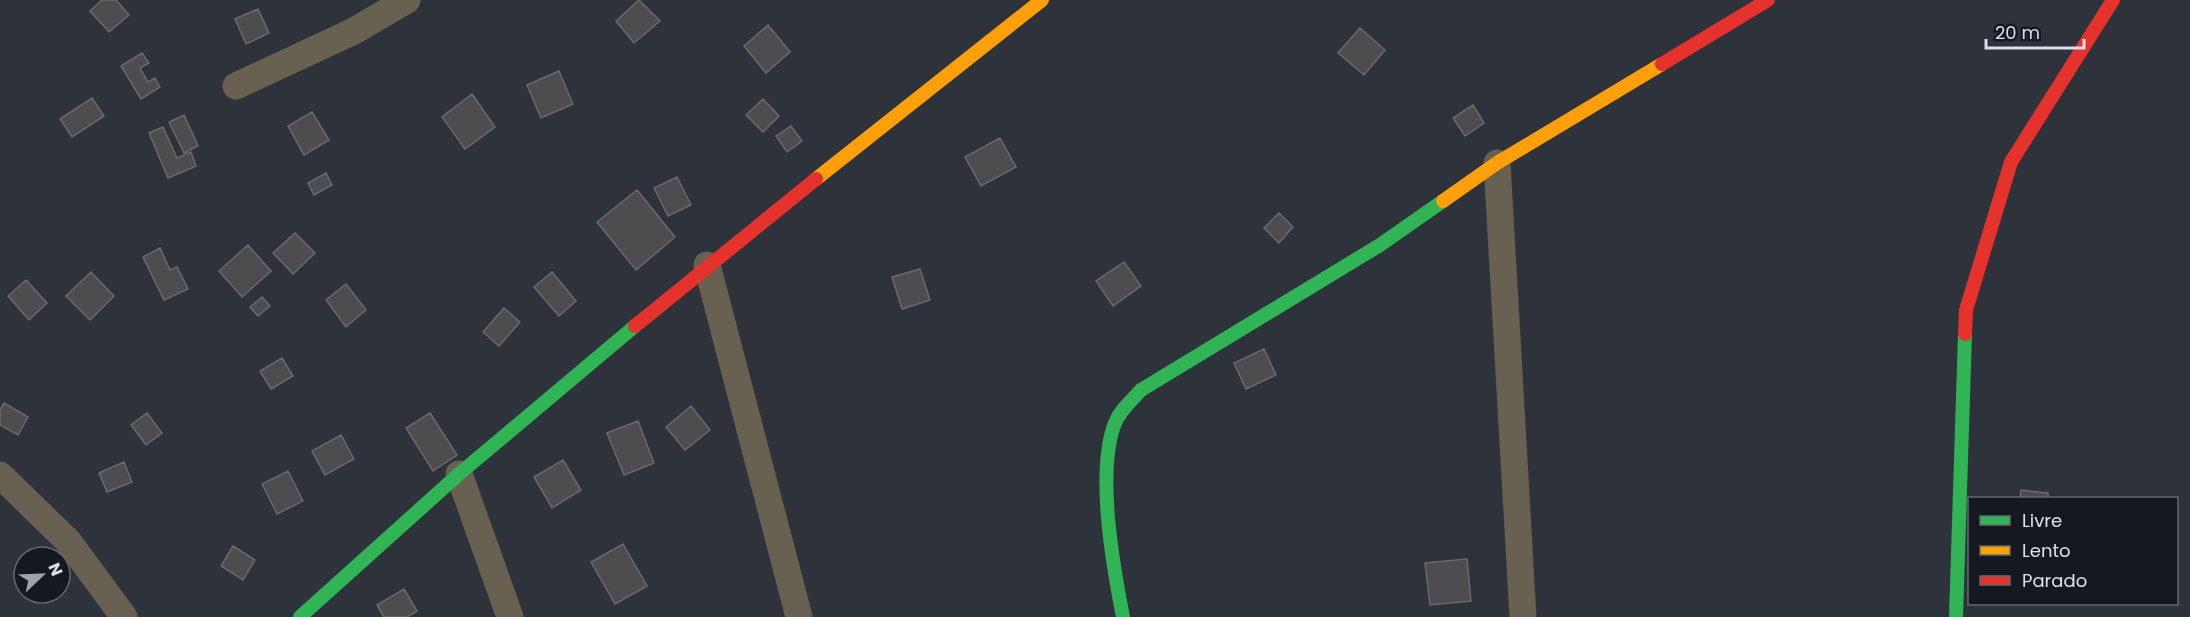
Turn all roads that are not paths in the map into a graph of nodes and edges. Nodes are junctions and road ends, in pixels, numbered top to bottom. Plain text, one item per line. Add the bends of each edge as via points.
1 (407, 0) edge
2 (1042, 0) edge
3 (1768, 0) edge
4 (2113, 0) edge
5 (236, 86) dead end
6 (1497, 164) junction
7 (707, 265) junction
8 (459, 474) junction
9 (0, 475) edge
10 (124, 617) edge
11 (300, 617) edge
12 (510, 617) edge
13 (799, 617) edge
14 (1123, 617) edge
15 (1523, 617) edge
16 (1956, 617) edge

1 - 5 street via 354,31
2 - 7 street
3 - 6 street
4 - 16 street via 2011,162 1966,310
6 - 14 street via 1380,245 1141,390 1114,422 1106,462
6 - 15 street
7 - 8 street
7 - 13 street
8 - 11 street
8 - 12 street
9 - 10 street via 68,541

